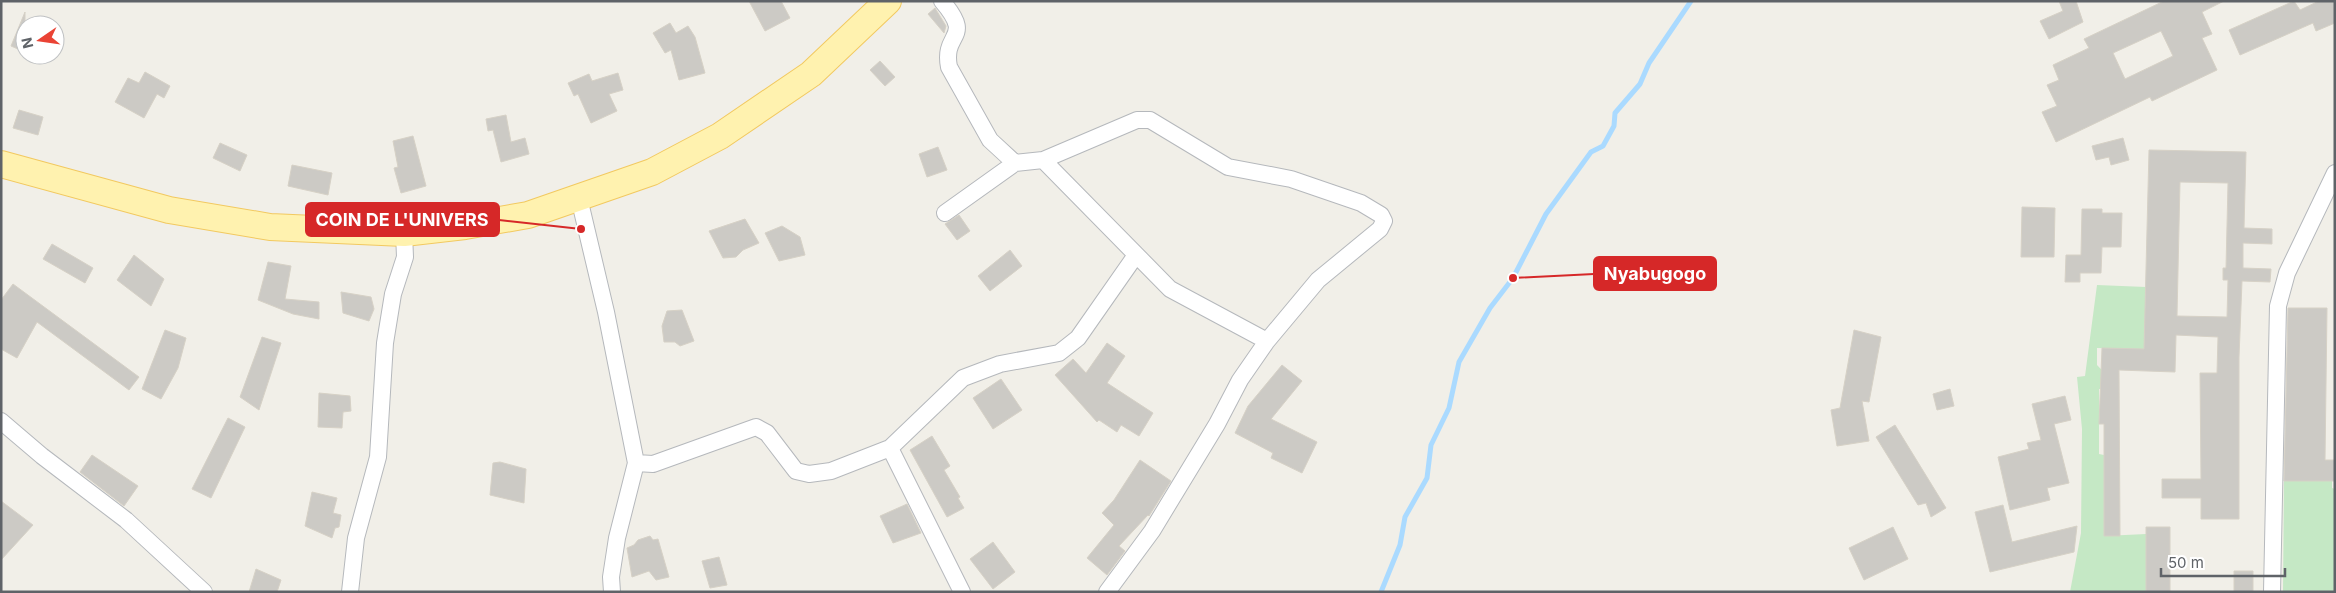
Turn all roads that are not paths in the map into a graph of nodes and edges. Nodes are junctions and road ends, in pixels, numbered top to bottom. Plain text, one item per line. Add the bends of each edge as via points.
1 (888, 1) edge
2 (942, 1) edge
3 (1043, 160) junction
4 (1015, 163) junction
5 (1, 164) edge
6 (2335, 173) edge
7 (579, 198) junction
8 (944, 214) dead end
9 (404, 233) junction
10 (1136, 254) junction
11 (1267, 341) junction
12 (1, 421) edge
13 (890, 448) junction
14 (636, 463) junction
15 (204, 592) edge
16 (350, 592) edge
17 (612, 592) edge
18 (962, 592) edge
19 (1107, 592) edge
20 (2272, 592) edge

1 - 7 main road via 811,74 720,136 652,172
2 - 4 street via 958,24 957,34 946,56 949,67 990,140
3 - 4 street
3 - 10 street
3 - 11 street via 1137,120 1150,120 1228,168 1291,179 1361,203 1381,215 1384,221 1380,229 1318,280
4 - 8 street
5 - 9 main road via 170,210 270,227
6 - 20 street via 2287,274 2278,306
7 - 9 main road via 528,215
7 - 14 street
9 - 16 street via 405,257 388,314 378,457 356,538
10 - 11 street via 1170,289
10 - 13 street via 1078,338 1059,353 1000,364 963,378
11 - 19 street via 1240,380 1152,531
12 - 15 street via 126,520
13 - 14 street via 830,471 809,474 796,471 767,433 756,427 653,464
13 - 18 street
14 - 17 street via 617,538

